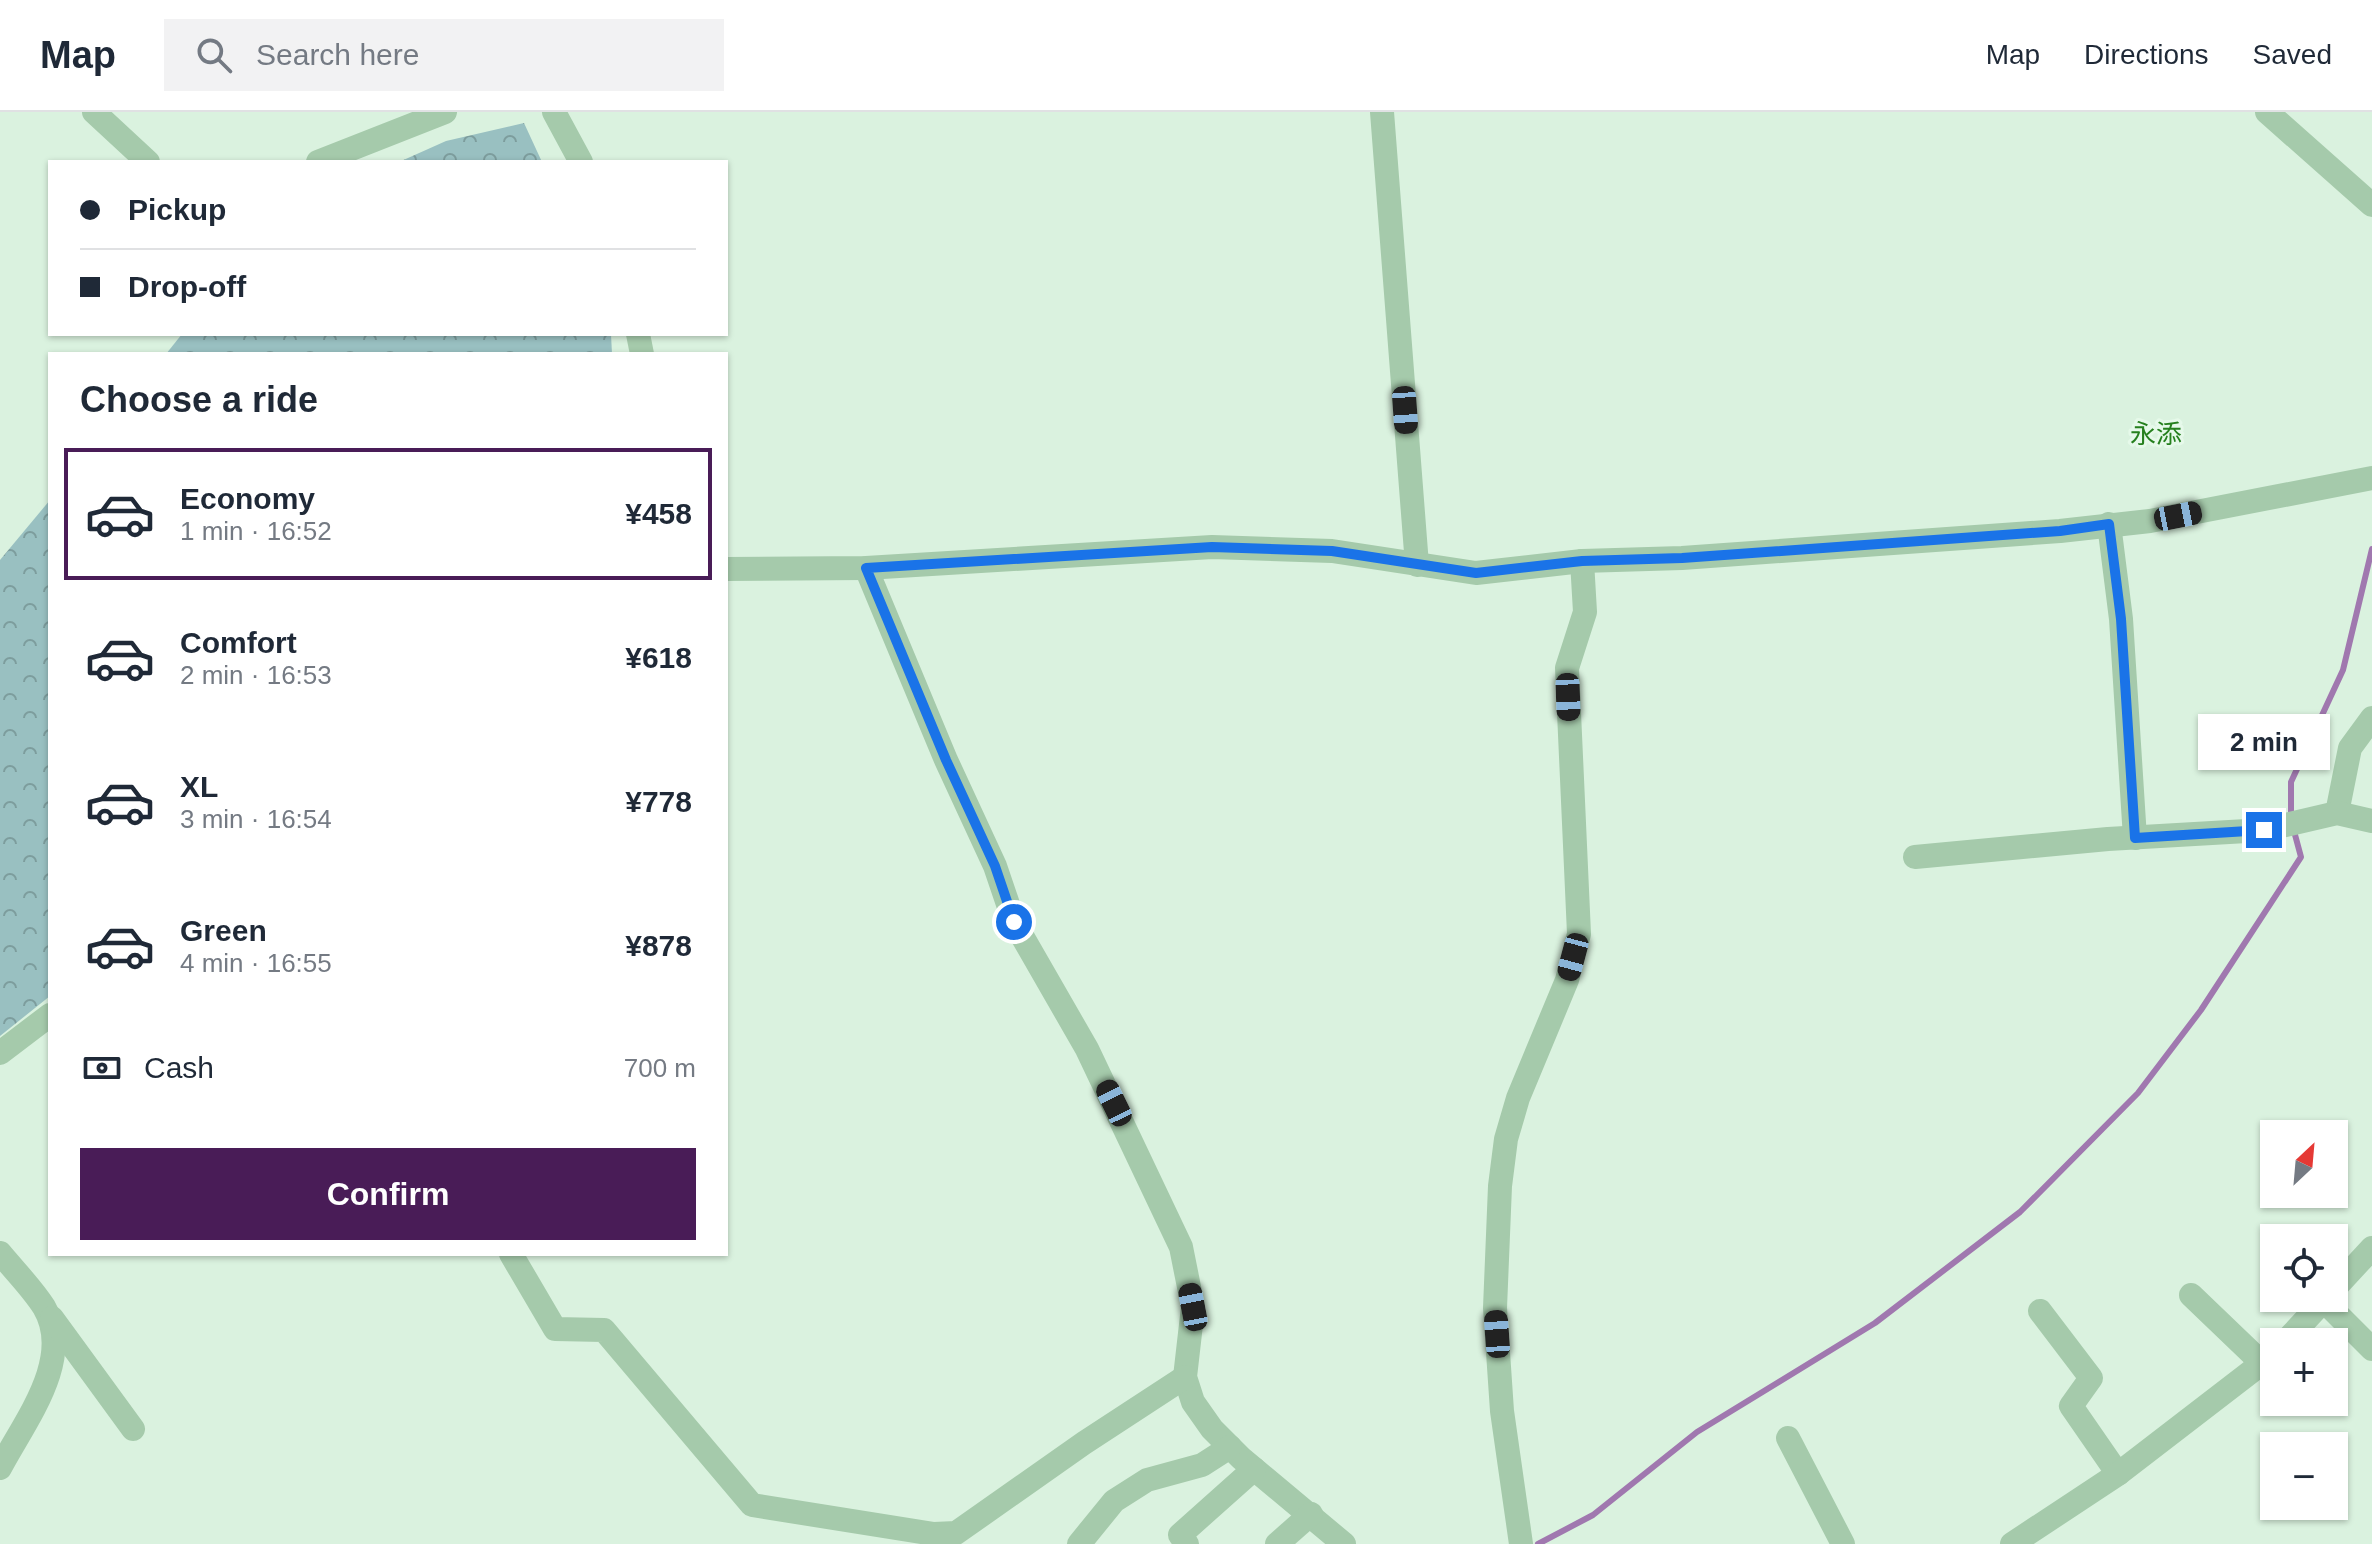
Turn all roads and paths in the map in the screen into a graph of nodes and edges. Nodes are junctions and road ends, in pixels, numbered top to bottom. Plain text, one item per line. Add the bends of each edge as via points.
1 (94, 112) edge
2 (445, 112) edge
3 (554, 112) edge
4 (1382, 112) edge
5 (2267, 112) edge
6 (146, 160) edge
7 (323, 160) edge
8 (580, 160) edge
9 (2372, 205) edge
10 (2372, 478) edge
11 (2109, 524) junction
12 (1582, 561) junction
13 (1417, 565) junction
14 (866, 568) junction
15 (728, 569) edge
16 (2372, 718) edge
17 (2337, 813) junction
18 (2372, 821) edge
19 (2135, 838) junction
20 (1915, 857) dead end
21 (48, 1017) edge
22 (0, 1053) edge
23 (2372, 1248) edge
24 (0, 1253) edge
25 (512, 1256) edge
26 (2348, 1274) edge
27 (2191, 1295) dead end
28 (44, 1306) junction
29 (2040, 1311) dead end
30 (2313, 1312) edge
31 (2341, 1312) edge
32 (2298, 1328) edge
33 (2372, 1349) edge
34 (2260, 1352) edge
35 (2260, 1367) edge
36 (1185, 1377) junction
37 (133, 1429) dead end
38 (1788, 1438) dead end
39 (1230, 1447) junction
40 (0, 1468) edge
41 (1254, 1469) junction
42 (2118, 1474) junction
43 (1311, 1514) junction
44 (1079, 1544) edge
45 (1187, 1544) edge
46 (1277, 1544) edge
47 (1344, 1544) edge
48 (1521, 1544) edge
49 (1843, 1544) edge
50 (2012, 1544) edge

1 - 6 street
2 - 7 street
3 - 8 street
4 - 13 street
5 - 9 street
10 - 11 street via 2150,521
11 - 12 street via 1682,558
11 - 19 street via 2121,619
12 - 13 street via 1476,573
12 - 48 street via 1585,612 1567,668 1579,934 1567,980 1518,1098 1500,1186 1495,1308 1502,1411
13 - 14 street via 1332,551 1212,547
14 - 15 street
14 - 36 street via 995,866 1014,922 1087,1049 1181,1247 1193,1307
16 - 17 street via 2350,748
17 - 18 street
17 - 19 street via 2264,830
19 - 20 street
21 - 22 street
23 - 26 street
24 - 28 street
25 - 36 street via 555,1329 604,1330 752,1505 956,1533
27 - 34 street
28 - 37 street
28 - 40 street via 53,1326 51,1370
29 - 42 street via 2091,1378 2071,1406
30 - 32 street
31 - 33 street
35 - 42 street
36 - 39 street via 1193,1402
38 - 49 street
39 - 41 street
39 - 44 street via 1202,1465 1147,1480 1114,1501
41 - 43 street
41 - 45 street via 1180,1535
42 - 50 street
43 - 46 street
43 - 47 street

